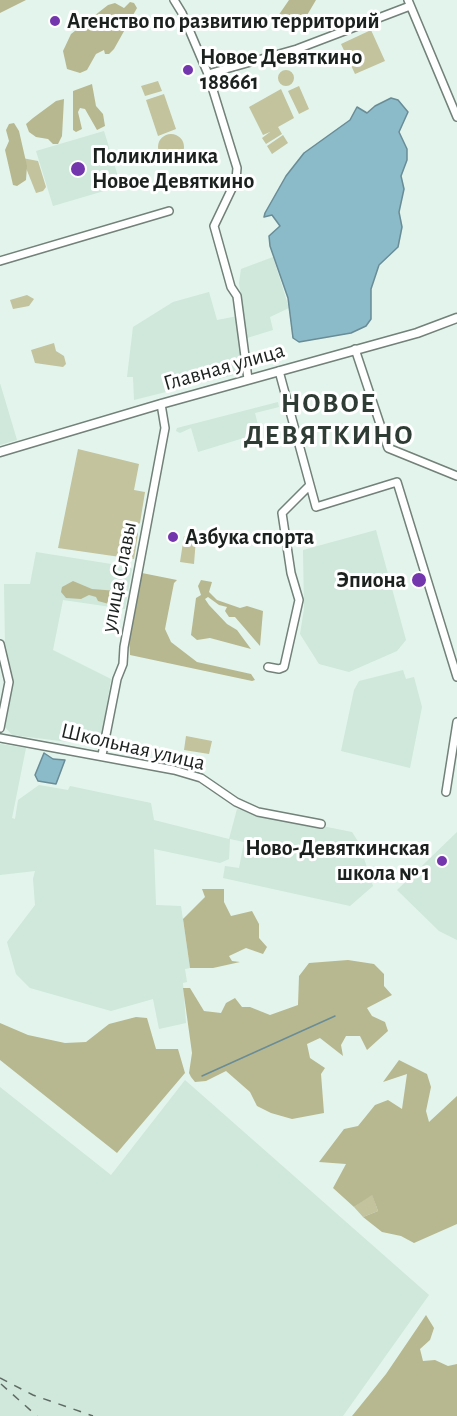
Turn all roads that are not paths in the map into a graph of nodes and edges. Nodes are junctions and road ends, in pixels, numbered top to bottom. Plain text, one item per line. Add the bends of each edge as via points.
1 (174, 0) edge
2 (409, 3) edge
3 (208, 74) junction
4 (457, 117) edge
5 (169, 211) dead end
6 (0, 261) edge
7 (457, 318) edge
8 (355, 350) junction
9 (279, 371) junction
10 (248, 379) junction
11 (161, 404) junction
12 (0, 452) edge
13 (457, 476) edge
14 (309, 486) junction
15 (0, 644) edge
16 (268, 667) dead end
17 (457, 677) edge
18 (457, 723) edge
19 (0, 728) edge
20 (0, 738) edge
21 (102, 756) junction
22 (446, 792) dead end
23 (321, 824) dead end

1 - 3 street
2 - 3 street via 297,49
2 - 4 street
3 - 10 street via 237,168 236,180 214,226 237,296
5 - 6 street
7 - 8 main road, Главная улица
8 - 9 main road, Главная улица
8 - 13 street via 388,448
9 - 10 main road, Главная улица
9 - 14 street
10 - 11 main road, Главная улица
11 - 12 main road, Главная улица
11 - 21 street, улица Славы via 165,428 123,664
14 - 16 street via 282,513 299,600 284,667
14 - 17 street via 316,507 397,482
15 - 19 street via 9,682
18 - 22 street
20 - 21 street, Школьная улица
21 - 23 street, Школьная улица via 201,778 258,812

